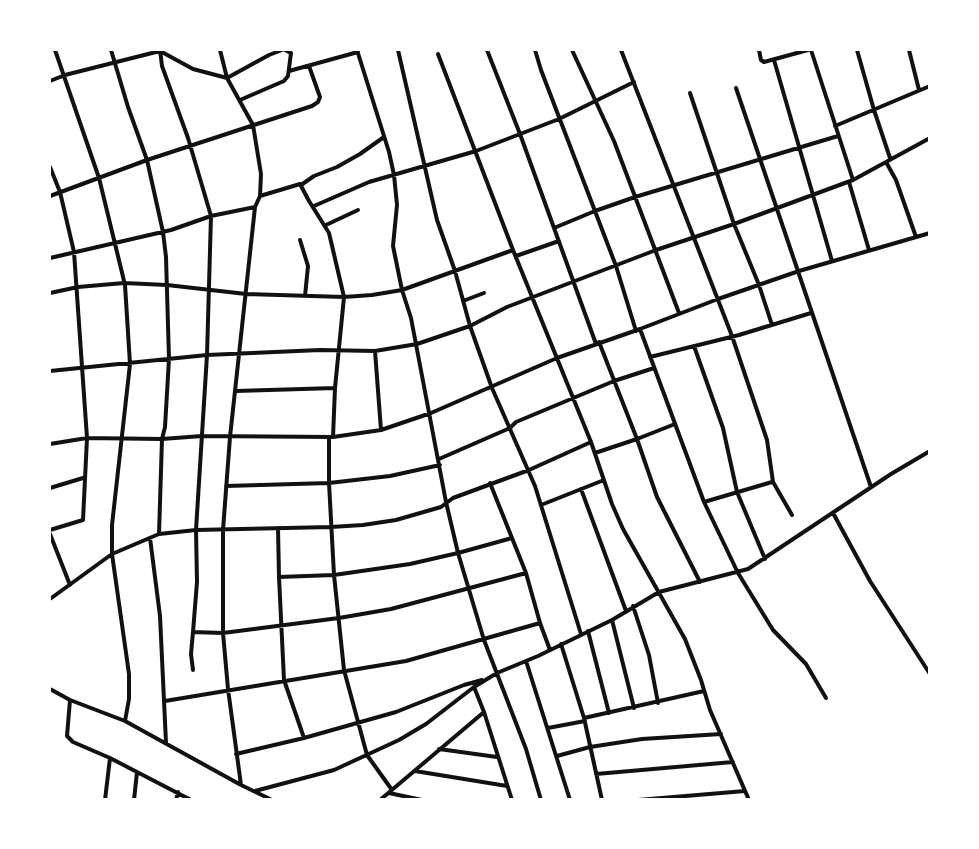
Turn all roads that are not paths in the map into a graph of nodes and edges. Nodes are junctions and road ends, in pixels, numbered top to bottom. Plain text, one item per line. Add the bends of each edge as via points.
1 (55, 50) edge
2 (111, 50) edge
3 (160, 50) edge
4 (220, 50) edge
5 (284, 50) edge
6 (398, 50) edge
7 (487, 50) edge
8 (535, 50) edge
9 (572, 50) edge
10 (621, 50) edge
11 (759, 50) edge
12 (810, 50) edge
13 (857, 50) edge
14 (909, 50) edge
15 (357, 51) edge
16 (268, 52) edge
17 (438, 54) dead end
18 (774, 60) junction
19 (115, 62) junction
20 (309, 66) junction
21 (289, 71) junction
22 (65, 75) junction
23 (227, 78) junction
24 (50, 81) edge
25 (634, 82) junction
26 (930, 86) edge
27 (736, 88) dead end
28 (919, 90) junction
29 (690, 93) dead end
30 (240, 100) junction
31 (595, 101) junction
32 (874, 110) junction
33 (559, 119) junction
34 (253, 126) junction
35 (835, 126) junction
36 (520, 134) junction
37 (838, 136) junction
38 (384, 137) junction
39 (930, 138) edge
40 (191, 146) junction
41 (800, 147) junction
42 (476, 151) junction
43 (147, 160) junction
44 (759, 160) junction
45 (888, 160) junction
46 (424, 166) junction
47 (50, 167) edge
48 (717, 172) junction
49 (394, 175) junction
50 (99, 178) junction
51 (851, 181) junction
52 (301, 185) junction
53 (672, 185) junction
54 (60, 192) junction
55 (814, 195) junction
56 (50, 196) edge
57 (260, 196) junction
58 (635, 197) junction
59 (314, 206) junction
60 (255, 207) junction
61 (776, 208) junction
62 (358, 210) dead end
63 (595, 211) junction
64 (211, 216) junction
65 (734, 224) junction
66 (326, 225) junction
67 (554, 228) junction
68 (163, 232) junction
69 (930, 233) edge
70 (694, 236) junction
71 (916, 237) junction
72 (300, 240) dead end
73 (559, 241) junction
74 (115, 243) junction
75 (513, 250) junction
76 (656, 250) junction
77 (869, 250) junction
78 (74, 252) junction
79 (516, 256) junction
80 (50, 258) edge
81 (832, 261) junction
82 (616, 266) junction
83 (455, 271) junction
84 (799, 271) junction
85 (574, 281) junction
86 (124, 283) junction
87 (167, 285) junction
88 (759, 285) junction
89 (78, 287) junction
90 (209, 290) junction
91 (402, 290) junction
92 (50, 293) edge
93 (484, 293) dead end
94 (246, 294) junction
95 (305, 296) junction
96 (344, 297) junction
97 (533, 297) junction
98 (718, 299) junction
99 (463, 301) junction
100 (811, 312) junction
101 (679, 313) junction
102 (772, 325) junction
103 (470, 326) junction
104 (638, 330) junction
105 (732, 336) junction
106 (597, 343) junction
107 (417, 344) junction
108 (694, 346) junction
109 (340, 351) junction
110 (375, 351) junction
111 (240, 354) junction
112 (207, 355) junction
113 (650, 357) junction
114 (557, 358) junction
115 (169, 359) junction
116 (130, 364) junction
117 (83, 367) junction
118 (654, 368) junction
119 (50, 371) edge
120 (614, 381) junction
121 (335, 388) junction
122 (492, 388) junction
123 (236, 391) junction
124 (573, 398) junction
125 (431, 413) junction
126 (675, 424) junction
127 (510, 428) junction
128 (381, 430) junction
129 (202, 436) junction
130 (230, 437) junction
131 (331, 437) junction
132 (87, 438) junction
133 (120, 438) junction
134 (162, 439) junction
135 (638, 439) junction
136 (591, 442) junction
137 (50, 444) edge
138 (930, 451) edge
139 (595, 453) junction
140 (439, 459) junction
141 (440, 465) junction
142 (529, 470) junction
143 (84, 478) junction
144 (604, 480) junction
145 (773, 482) junction
146 (329, 483) junction
147 (490, 483) junction
148 (226, 486) junction
149 (871, 487) junction
150 (50, 488) edge
151 (581, 489) junction
152 (737, 492) junction
153 (446, 502) junction
154 (704, 502) junction
155 (541, 505) junction
156 (833, 513) junction
157 (792, 515) dead end
158 (331, 527) junction
159 (278, 528) junction
160 (196, 530) junction
161 (223, 530) junction
162 (50, 532) edge
163 (159, 534) junction
164 (150, 538) junction
165 (512, 538) junction
166 (112, 554) junction
167 (458, 554) junction
168 (765, 559) junction
169 (526, 573) junction
170 (738, 573) junction
171 (334, 575) junction
172 (279, 577) junction
173 (700, 582) junction
174 (70, 585) junction
175 (468, 589) junction
176 (659, 592) junction
177 (50, 598) edge
178 (633, 606) junction
179 (626, 611) junction
180 (339, 618) junction
181 (612, 620) junction
182 (540, 623) junction
183 (281, 626) junction
184 (588, 631) junction
185 (193, 632) junction
186 (223, 633) junction
187 (581, 634) junction
188 (484, 640) junction
189 (561, 644) junction
190 (550, 650) junction
191 (526, 661) junction
192 (194, 670) dead end
193 (344, 670) junction
194 (497, 673) junction
195 (930, 674) edge
196 (487, 679) junction
197 (284, 680) junction
198 (474, 687) junction
199 (50, 689) edge
200 (228, 689) junction
201 (704, 691) junction
202 (826, 698) dead end
203 (70, 700) junction
204 (165, 701) junction
205 (658, 703) junction
206 (634, 708) junction
207 (484, 712) junction
208 (609, 713) junction
209 (584, 720) junction
210 (125, 721) junction
211 (359, 722) junction
212 (548, 728) junction
213 (721, 735) junction
214 (304, 738) junction
215 (166, 743) junction
216 (590, 747) junction
217 (439, 749) junction
218 (237, 754) junction
219 (367, 755) junction
220 (557, 756) junction
221 (498, 757) junction
222 (110, 758) junction
223 (733, 762) junction
224 (414, 771) junction
225 (137, 772) junction
226 (596, 774) junction
227 (241, 785) junction
228 (507, 786) junction
229 (255, 791) junction
230 (745, 791) junction
231 (177, 792) junction
232 (390, 792) junction
233 (105, 800) edge
234 (134, 800) edge
235 (176, 800) edge
236 (191, 800) edge
237 (272, 800) edge
238 (380, 800) edge
239 (422, 800) edge
240 (512, 800) edge
241 (541, 800) edge
242 (570, 800) edge
243 (602, 800) edge
244 (639, 800) edge
245 (749, 800) edge

1 - 22 street
2 - 19 street
3 - 19 street
3 - 23 street via 193,69
3 - 40 street via 162,66
4 - 23 street
5 - 16 street
5 - 21 street via 291,53
6 - 46 street
7 - 36 street
8 - 33 street
9 - 31 street
10 - 25 street
11 - 18 street via 762,62
12 - 18 street
12 - 35 street
13 - 32 street
14 - 28 street
15 - 20 street
15 - 38 street
16 - 23 street
17 - 42 street
18 - 41 street
19 - 22 street
19 - 43 street
20 - 21 street
20 - 34 street via 320,97 318,102
21 - 30 street via 284,81
22 - 24 street
22 - 50 street
23 - 30 street
25 - 31 street
25 - 53 street
26 - 28 street
27 - 44 street
28 - 32 street
29 - 48 street
30 - 34 street
31 - 33 street
31 - 58 street
32 - 35 street
32 - 45 street
33 - 36 street
33 - 63 street
34 - 40 street
34 - 57 street via 261,174
35 - 37 street
36 - 42 street
36 - 67 street
37 - 41 street
37 - 51 street
38 - 49 street
38 - 52 street
39 - 45 street
40 - 43 street
40 - 64 street
41 - 44 street
41 - 55 street
42 - 46 street
42 - 75 street
43 - 50 street
43 - 68 street
44 - 48 street
44 - 61 street
45 - 51 street
45 - 71 street
46 - 49 street
46 - 83 street
47 - 54 street
48 - 53 street
48 - 65 street
49 - 59 street
49 - 91 street via 397,214 393,246
50 - 54 street
50 - 74 street
51 - 55 street
51 - 77 street
52 - 57 street
52 - 59 street
53 - 58 street
53 - 70 street
54 - 56 street
54 - 78 street
55 - 61 street
55 - 81 street
57 - 60 street
58 - 63 street
58 - 76 street
59 - 66 street
60 - 64 street
60 - 94 street
61 - 65 street
61 - 84 street
62 - 66 street
63 - 67 street
63 - 82 street
64 - 68 street
64 - 90 street
65 - 70 street
65 - 88 street
66 - 96 street
67 - 73 street
68 - 74 street
68 - 87 street
69 - 71 street
70 - 76 street
70 - 98 street
71 - 77 street
72 - 95 street via 308,266
73 - 79 street
73 - 85 street
74 - 78 street
74 - 86 street
75 - 79 street
75 - 83 street
76 - 82 street
76 - 101 street
77 - 81 street
78 - 80 street
78 - 89 street
79 - 97 street
81 - 84 street
82 - 85 street
82 - 104 street
83 - 91 street
83 - 99 street
84 - 88 street
84 - 100 street
85 - 97 street
85 - 106 street
86 - 87 street
86 - 89 street
86 - 116 street
87 - 90 street
87 - 115 street
88 - 98 street
88 - 102 street
89 - 92 street
89 - 117 street
90 - 94 street
90 - 112 street
91 - 96 street
91 - 107 street
93 - 99 street
94 - 95 street
94 - 111 street
95 - 96 street
96 - 109 street
97 - 103 street
97 - 114 street
98 - 101 street
98 - 105 street
99 - 103 street
100 - 102 street
100 - 149 street
101 - 104 street
102 - 105 street
103 - 107 street
103 - 122 street
104 - 106 street
104 - 113 street
105 - 108 street
105 - 145 street via 767,440
106 - 114 street
106 - 120 street
107 - 110 street
107 - 125 street
108 - 113 street
108 - 152 street via 723,428
109 - 110 street
109 - 111 street
109 - 121 street
110 - 128 street
111 - 112 street
111 - 123 street
112 - 115 street
112 - 129 street
113 - 118 street
114 - 122 street
114 - 124 street
115 - 116 street
115 - 134 street
116 - 117 street
116 - 133 street
117 - 119 street
117 - 132 street
118 - 120 street
118 - 126 street
120 - 124 street
120 - 135 street
121 - 123 street
121 - 131 street
122 - 125 street
122 - 127 street
123 - 130 street
124 - 127 street
124 - 136 street
125 - 128 street
125 - 140 street
126 - 135 street
126 - 154 street
127 - 140 street
127 - 142 street
128 - 131 street
129 - 130 street
129 - 134 street
129 - 160 street
130 - 131 street
130 - 148 street
131 - 146 street
132 - 133 street
132 - 137 street
132 - 143 street
133 - 134 street
133 - 166 street
134 - 163 street
135 - 139 street
135 - 173 street via 657,497
136 - 139 street
136 - 142 street
138 - 149 street
139 - 144 street
140 - 141 street
141 - 146 street
141 - 153 street
142 - 147 street
142 - 155 street
143 - 150 street
143 - 162 street via 83,520
144 - 151 street
144 - 176 street via 623,529
145 - 152 street
145 - 157 street
146 - 148 street
146 - 158 street
147 - 153 street
147 - 165 street
148 - 161 street
149 - 156 street
151 - 155 street
151 - 179 street
152 - 154 street
152 - 168 street
153 - 158 street via 441,507 396,520
153 - 167 street
154 - 170 street
155 - 187 street
156 - 168 street
156 - 195 street via 870,581
158 - 159 street
158 - 171 street
159 - 161 street
159 - 172 street
160 - 161 street
160 - 163 street
160 - 185 street
161 - 186 street
162 - 174 street
163 - 164 street
164 - 166 street
164 - 204 street
165 - 167 street
165 - 169 street
166 - 174 street
166 - 210 street via 129,674
167 - 171 street
167 - 175 street
168 - 170 street
169 - 175 street
169 - 182 street
170 - 173 street
170 - 202 street via 773,630 806,664
171 - 172 street
171 - 180 street
172 - 183 street
173 - 176 street
174 - 177 street
175 - 180 street
175 - 188 street
176 - 178 street
176 - 201 street via 685,639
178 - 179 street
178 - 205 street via 649,655
179 - 181 street
180 - 183 street
180 - 193 street
181 - 184 street
181 - 206 street
182 - 188 street
182 - 190 street
183 - 186 street
183 - 197 street
184 - 187 street
184 - 208 street
185 - 186 street
185 - 192 street
186 - 200 street
187 - 189 street
188 - 193 street via 406,661
188 - 194 street
189 - 190 street
189 - 209 street
190 - 191 street
191 - 194 street
191 - 212 street
193 - 197 street
193 - 211 street
194 - 196 street
194 - 241 street
196 - 198 street
196 - 211 street
197 - 200 street
197 - 214 street
198 - 207 street
198 - 219 street via 426,724
199 - 203 street
200 - 204 street
200 - 218 street
201 - 205 street
201 - 213 street
203 - 210 street
203 - 222 street via 67,736
204 - 215 street
205 - 206 street
206 - 208 street
207 - 217 street
207 - 221 street
208 - 209 street
209 - 212 street
209 - 216 street
210 - 215 street
211 - 214 street
211 - 219 street
212 - 220 street
213 - 216 street via 642,739
213 - 223 street
214 - 218 street
215 - 227 street
216 - 220 street
216 - 226 street
217 - 221 street
217 - 224 street
218 - 227 street
219 - 229 street via 334,770
219 - 232 street
220 - 242 street
221 - 228 street
222 - 225 street
222 - 233 street
223 - 226 street
223 - 230 street
224 - 228 street
224 - 232 street
225 - 231 street
225 - 234 street
226 - 243 street
227 - 229 street
228 - 240 street
229 - 237 street
230 - 244 street
230 - 245 street
231 - 235 street
231 - 236 street
232 - 238 street
232 - 239 street

